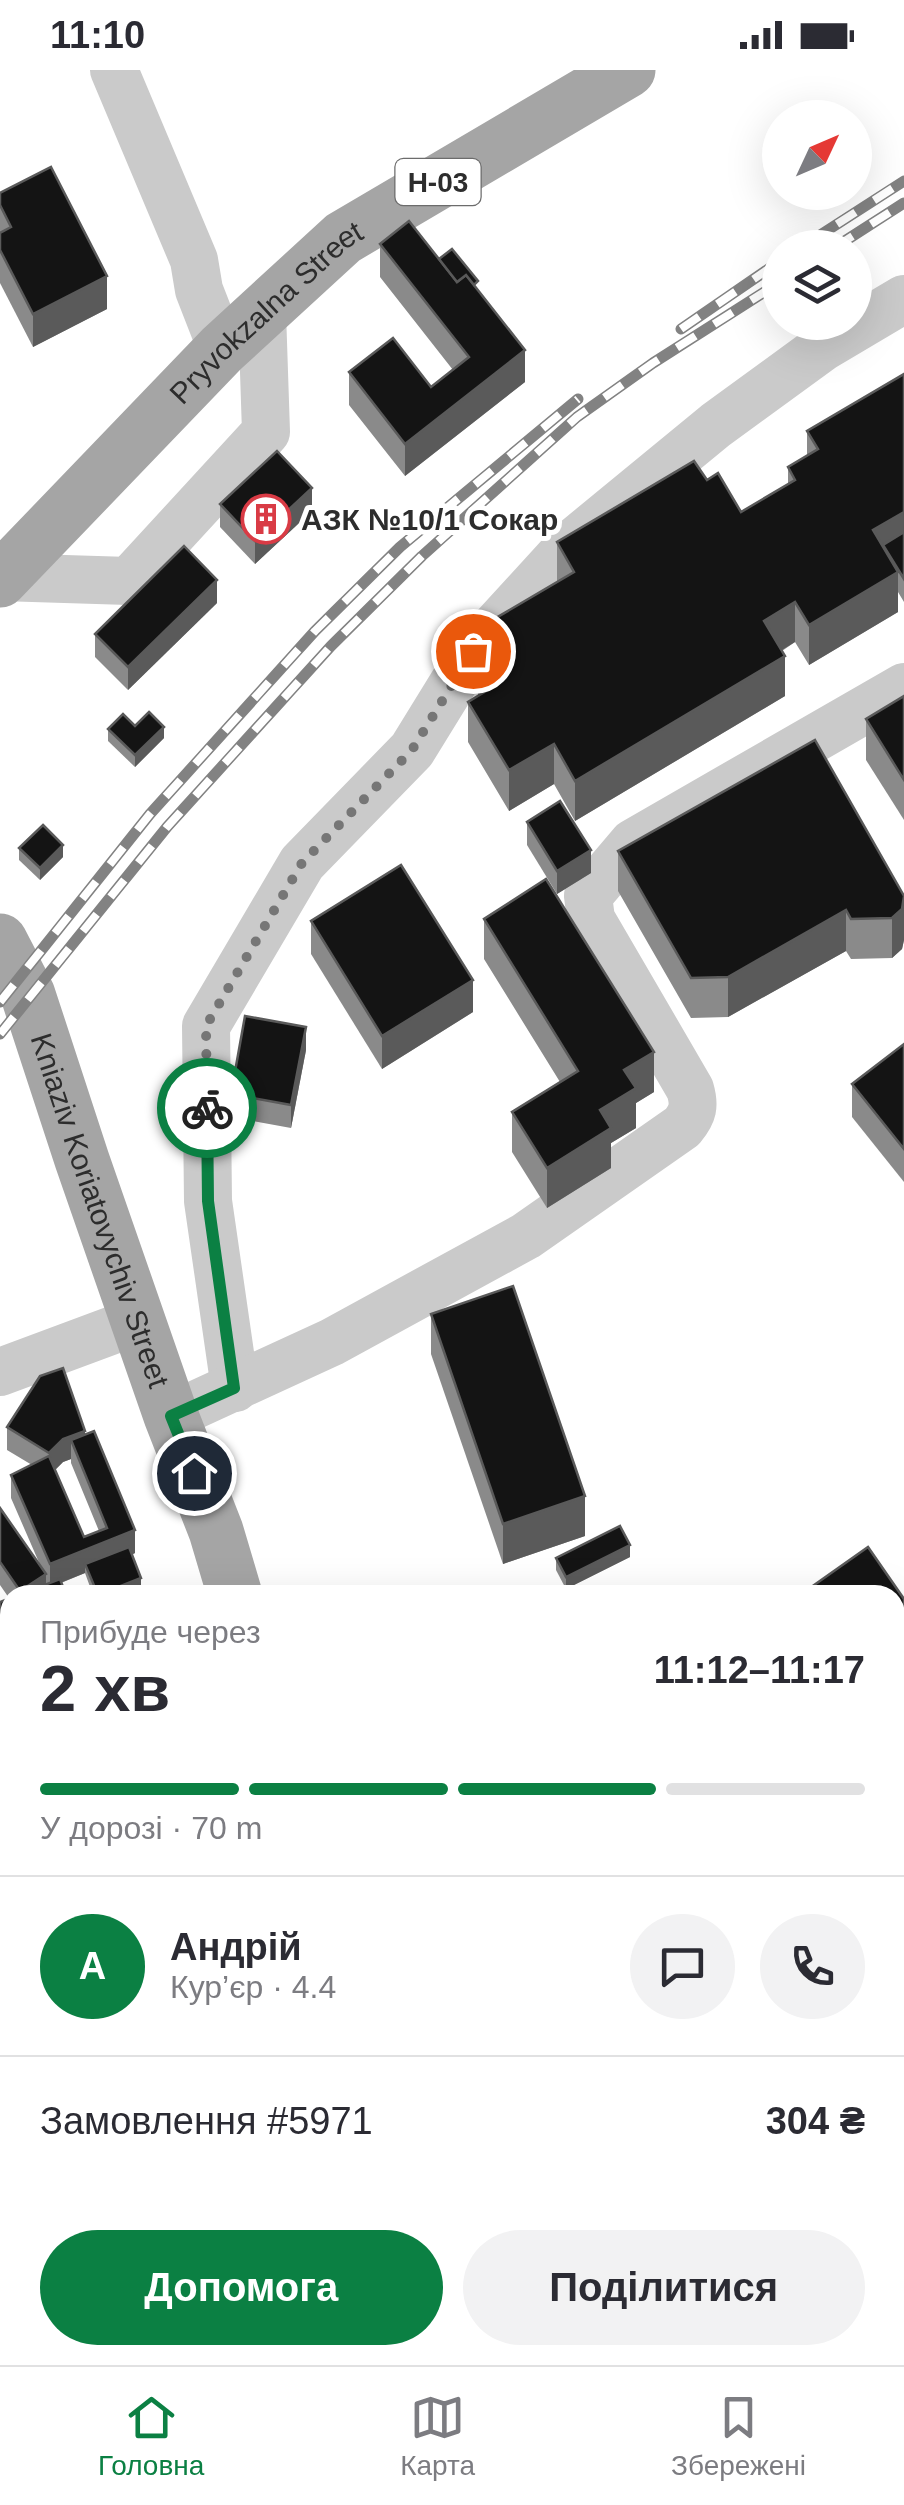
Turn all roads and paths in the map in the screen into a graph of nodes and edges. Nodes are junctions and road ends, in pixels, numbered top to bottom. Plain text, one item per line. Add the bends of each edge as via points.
1 (114, 70) edge
2 (628, 70) edge
3 (904, 299) edge
4 (262, 312) junction
5 (222, 349) junction
6 (1, 578) edge
7 (904, 688) edge
8 (0, 941) edge
9 (140, 1320) junction
10 (0, 1372) edge
11 (234, 1388) junction
12 (171, 1416) junction
13 (232, 1585) edge

1 - 5 street via 194,260
2 - 4 main road, Pryvokzalna Street / Н-03 via 344,238
3 - 11 street via 823,347 716,425 570,545 473,651 412,750 302,863 206,1026 208,1201
4 - 5 main road, Pryvokzalna Street / Н-03
4 - 6 street via 266,432 129,581
5 - 6 main road, Pryvokzalna Street / Н-03
7 - 11 street via 633,843 588,896 591,920 690,1089 694,1103 682,1127 526,1236
8 - 9 main road, Kniaziv Koriatovychiv Street via 28,996
9 - 10 street
9 - 12 main road, Kniaziv Koriatovychiv Street
11 - 12 street
12 - 13 main road, Kniaziv Koriatovychiv Street

